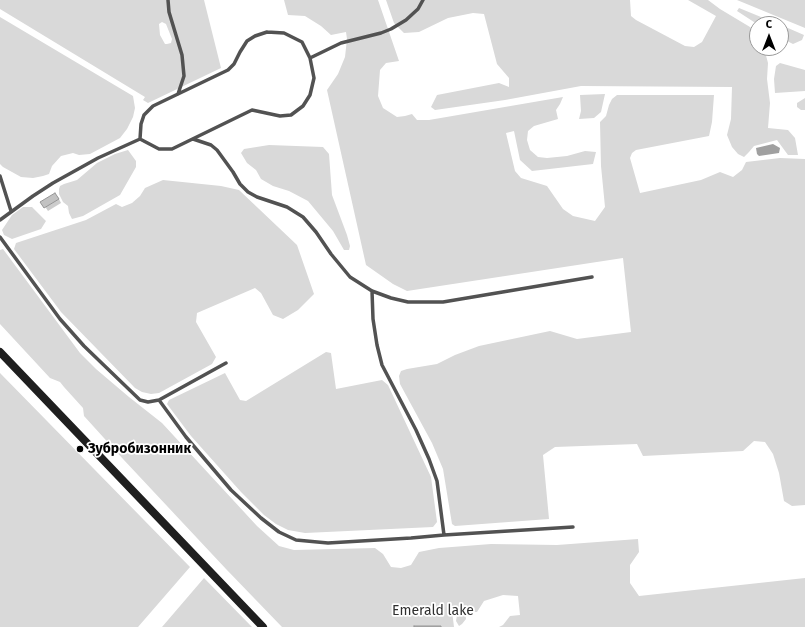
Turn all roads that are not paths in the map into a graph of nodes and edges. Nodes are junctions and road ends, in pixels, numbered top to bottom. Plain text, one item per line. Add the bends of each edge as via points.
1 (168, 0) edge
2 (423, 0) edge
3 (310, 58) junction
4 (178, 94) junction
5 (140, 139) junction
6 (193, 139) junction
7 (0, 176) edge
8 (11, 211) junction
9 (0, 220) edge
10 (0, 236) edge
11 (592, 277) dead end
12 (372, 290) junction
13 (0, 352) edge
14 (226, 363) dead end
15 (159, 400) junction
16 (573, 527) dead end
17 (444, 534) junction
18 (263, 627) edge

1 - 4 lane via 182,55 184,76
2 - 3 lane via 418,9 406,20 391,29 341,43
3 - 4 lane via 302,42 284,33 267,32 247,41 228,70
3 - 6 lane via 314,78 310,95 303,106 291,115 280,116 252,110
4 - 5 lane via 153,106 144,115
5 - 6 lane via 159,149 172,149
5 - 8 lane via 98,158
6 - 12 lane via 217,150 248,192 287,207 303,217 350,277
7 - 8 lane
8 - 9 lane
10 - 15 lane via 60,320 84,346 140,400
11 - 12 lane via 443,302 408,302
12 - 17 lane via 373,319 380,358 416,430 437,481
13 - 18 main road
14 - 15 lane
15 - 17 lane via 186,437 231,490 279,532 296,540 328,543
16 - 17 lane

